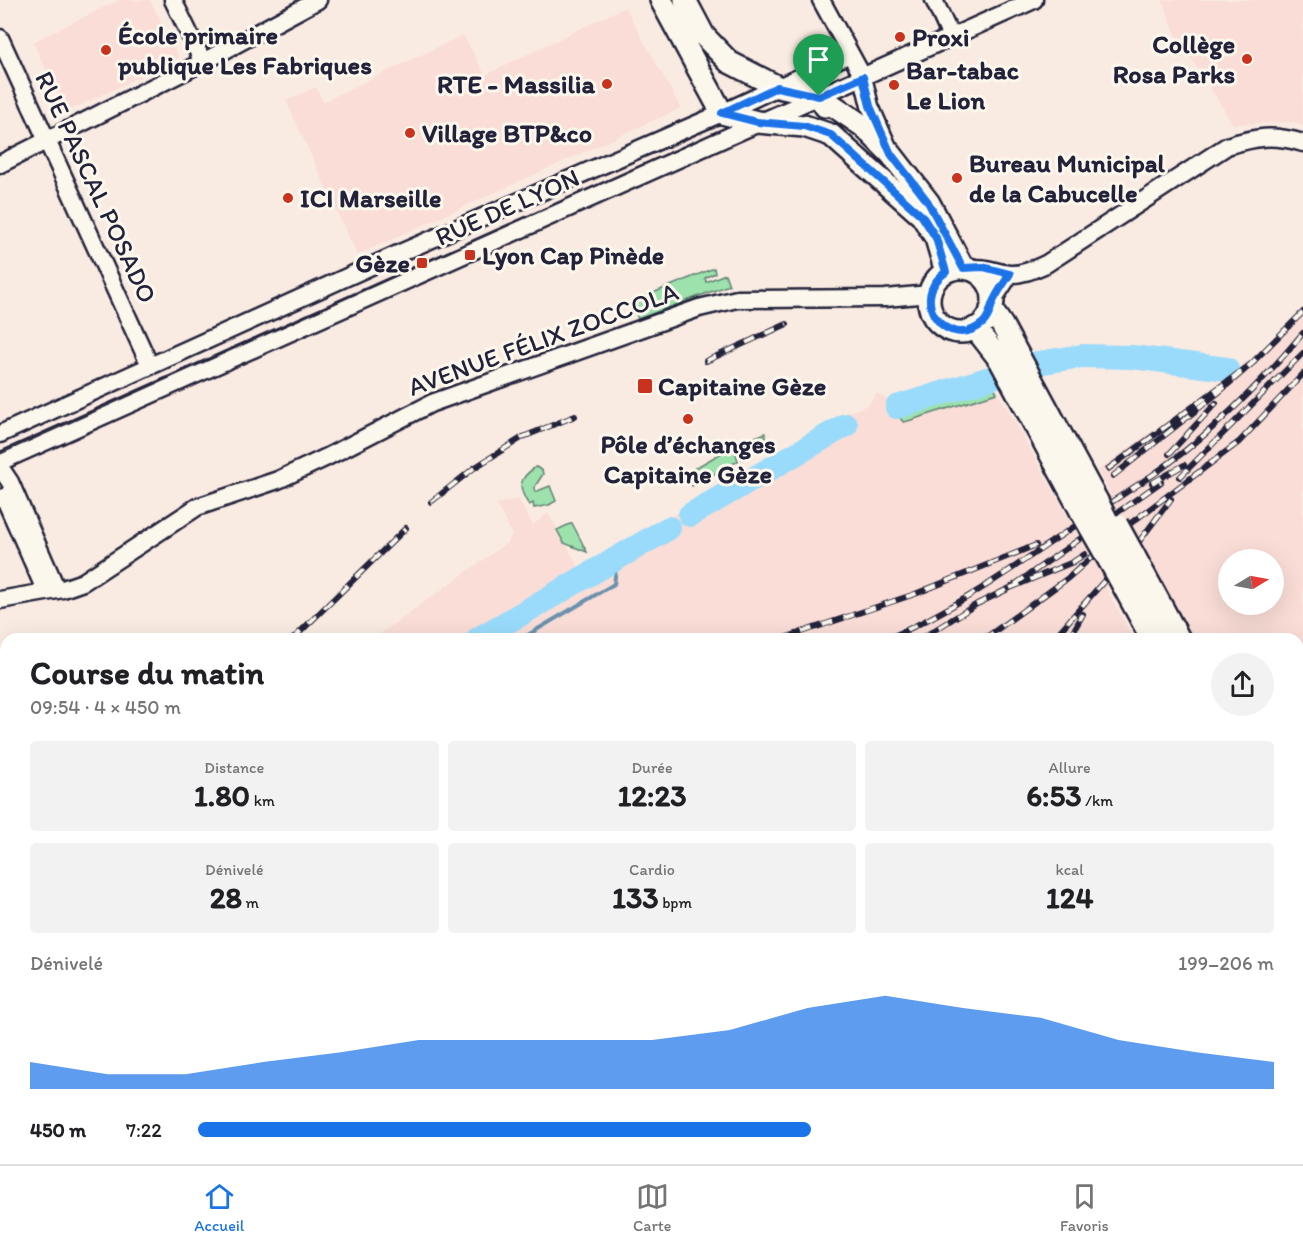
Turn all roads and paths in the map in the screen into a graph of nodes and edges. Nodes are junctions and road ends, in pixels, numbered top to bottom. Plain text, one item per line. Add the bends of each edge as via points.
1 (173, 0) edge
2 (318, 0) edge
3 (661, 0) edge
4 (685, 0) edge
5 (821, 0) edge
6 (934, 0) edge
7 (1034, 0) edge
8 (951, 37) junction
9 (0, 38) edge
10 (850, 54) junction
11 (203, 62) junction
12 (812, 71) junction
13 (863, 77) junction
14 (777, 87) junction
15 (819, 96) junction
16 (722, 113) junction
17 (757, 122) junction
18 (46, 141) junction
19 (1303, 142) edge
20 (891, 154) junction
21 (855, 155) junction
22 (0, 164) edge
23 (959, 269) junction
24 (1010, 274) junction
25 (930, 294) junction
26 (995, 312) junction
27 (975, 328) junction
28 (1014, 355) junction
29 (146, 357) dead end
30 (0, 434) edge
31 (0, 462) edge
32 (0, 467) edge
33 (0, 488) edge
34 (1128, 565) junction
35 (52, 591) junction
36 (0, 600) edge
37 (1150, 633) edge
38 (1166, 633) edge
39 (1178, 633) edge

1 - 11 street
2 - 11 street
3 - 16 main road
4 - 14 main road via 704,36 729,62
5 - 10 street
6 - 8 street
7 - 8 street, RUE DE LYON
8 - 13 street, RUE DE LYON
9 - 18 street, RUE PASCAL POSADO
10 - 12 street, RUE DE LYON
10 - 13 street
11 - 18 street
12 - 14 street, RUE DE LYON
12 - 15 main road
13 - 15 street, RUE DE LYON
13 - 20 street via 870,106
14 - 15 main road
14 - 16 street, RUE DE LYON
15 - 17 street, RUE DE LYON
15 - 20 main road via 863,126
15 - 21 main road
16 - 17 main road
16 - 30 street, RUE DE LYON
17 - 21 main road via 804,126 831,135
17 - 31 street, RUE DE LYON
18 - 22 street
18 - 29 street, RUE PASCAL POSADO
19 - 24 street via 1262,136 1227,146 1046,264 1029,272
20 - 23 main road via 928,202
21 - 23 main road via 922,216
23 - 24 street via 983,267
23 - 25 main road via 936,280
23 - 26 main road via 977,272 987,281
24 - 26 street
25 - 27 main road via 932,312 943,326 957,331
25 - 35 street, AVENUE FÉLIX ZOCCOLA via 737,299 699,308 432,403 278,480 197,507 83,582
26 - 27 main road
26 - 28 main road
27 - 28 main road
28 - 34 main road, bridge
32 - 35 street via 10,482
33 - 35 street
34 - 37 main road
34 - 38 main road
34 - 39 street
35 - 36 street, AVENUE FÉLIX ZOCCOLA

